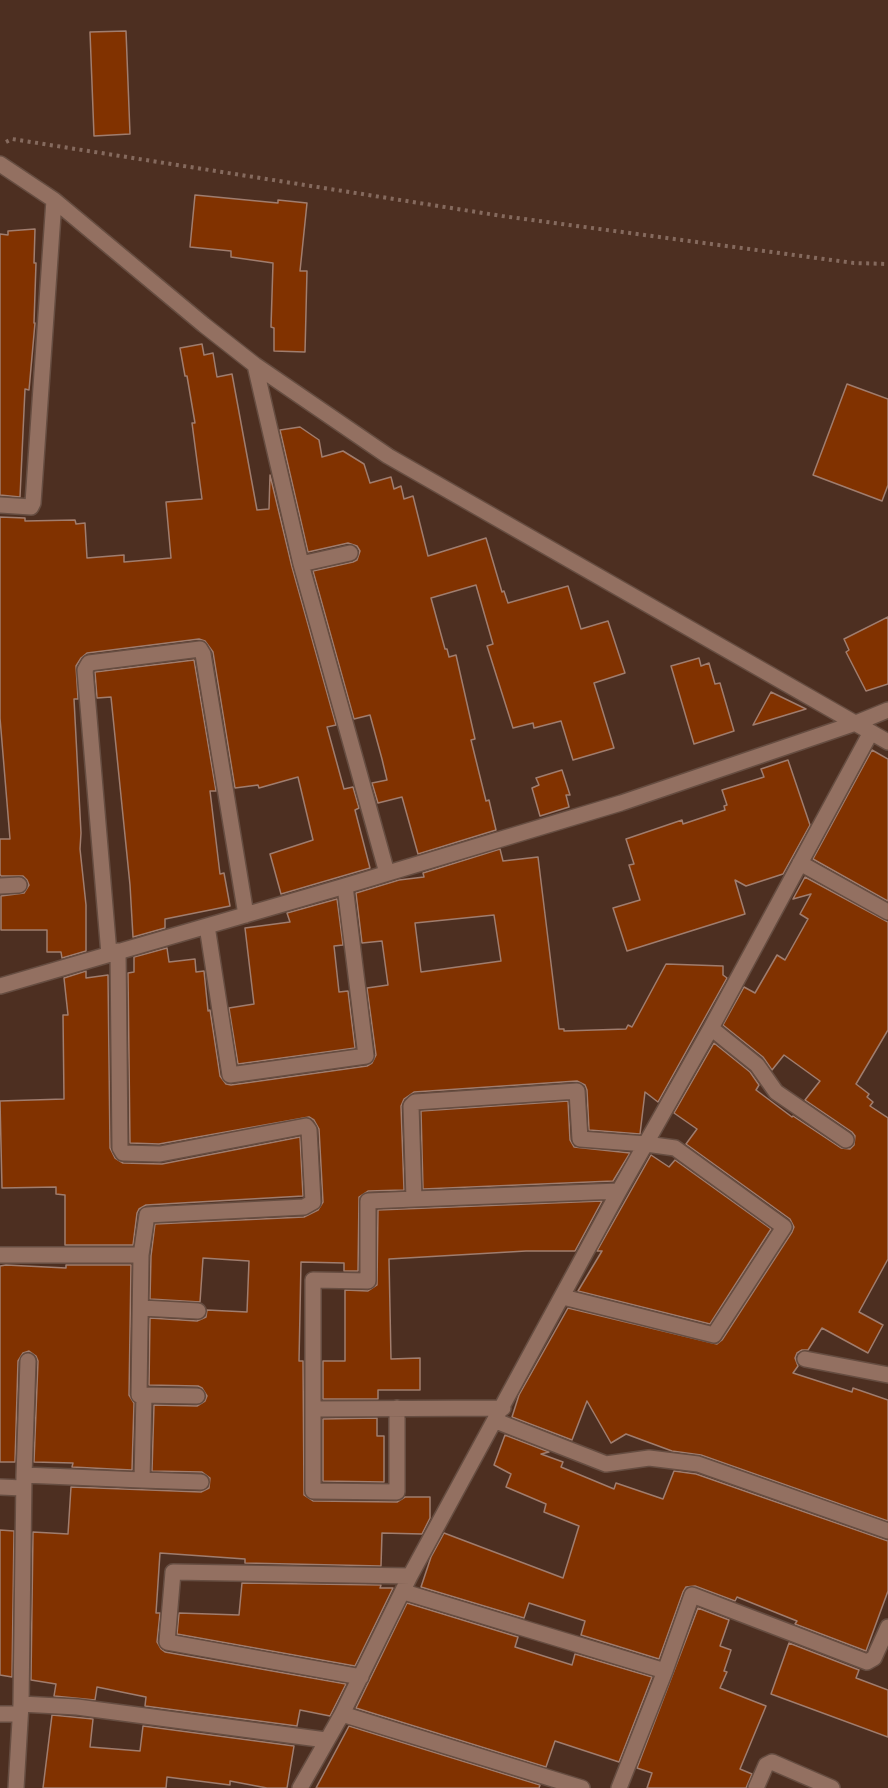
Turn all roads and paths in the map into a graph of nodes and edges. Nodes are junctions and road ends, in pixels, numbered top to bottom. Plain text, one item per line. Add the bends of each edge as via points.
1 (0, 145) edge
2 (0, 164) edge
3 (54, 200) junction
4 (888, 264) edge
5 (255, 365) junction
6 (0, 505) edge
7 (350, 553) dead end
8 (301, 564) junction
9 (888, 710) edge
10 (856, 723) junction
11 (871, 732) junction
12 (888, 742) edge
13 (800, 863) junction
14 (387, 873) junction
15 (19, 885) dead end
16 (0, 886) edge
17 (345, 886) junction
18 (888, 912) edge
19 (246, 915) junction
20 (207, 926) junction
21 (114, 953) junction
22 (0, 986) edge
23 (711, 1028) junction
24 (846, 1140) dead end
25 (646, 1144) junction
26 (619, 1191) junction
27 (414, 1199) junction
28 (0, 1255) edge
29 (141, 1255) junction
30 (563, 1297) junction
31 (142, 1308) junction
32 (198, 1311) dead end
33 (805, 1359) dead end
34 (28, 1361) dead end
35 (886, 1371) edge
36 (144, 1395) junction
37 (197, 1396) dead end
38 (397, 1408) junction
39 (313, 1409) junction
40 (499, 1414) junction
41 (142, 1480) junction
42 (24, 1482) junction
43 (201, 1482) dead end
44 (0, 1487) edge
45 (888, 1531) edge
46 (410, 1576) junction
47 (404, 1592) junction
48 (888, 1627) edge
49 (665, 1671) junction
50 (361, 1677) junction
51 (20, 1709) junction
52 (0, 1714) edge
53 (342, 1714) junction
54 (326, 1740) junction
55 (16, 1788) edge
56 (300, 1788) edge
57 (582, 1788) edge
58 (619, 1788) edge
59 (756, 1788) edge
60 (832, 1788) edge

1 - 4 path via 12,139 502,216 854,263
2 - 3 street
3 - 5 street
3 - 6 street via 33,503 31,507
5 - 8 street
5 - 10 street via 388,456
7 - 8 street
8 - 14 street
9 - 10 street
10 - 11 street
10 - 14 street via 621,803
11 - 12 street
11 - 13 street
13 - 18 street
13 - 23 street
14 - 17 street
15 - 16 street
17 - 19 street
17 - 20 street via 366,1056 230,1075
19 - 20 street
19 - 21 street via 203,654 200,650 89,663 85,670
20 - 21 street
21 - 22 street
21 - 29 street via 123,1153 160,1154 306,1126 309,1130 313,1202 304,1207 147,1215
23 - 24 street via 757,1065 776,1092
23 - 25 street
25 - 26 street
25 - 27 street via 580,1139 577,1091 414,1102
25 - 30 street via 675,1148 784,1227 714,1335
26 - 27 street
26 - 30 street
27 - 39 street via 368,1201 368,1281 313,1280
28 - 29 street
29 - 31 street
30 - 40 street
31 - 32 street
31 - 36 street via 139,1395
33 - 35 street
34 - 42 street
36 - 37 street
36 - 41 street
38 - 39 street
38 - 39 street via 397,1492 313,1491
38 - 40 street
40 - 45 street via 606,1464 649,1458 698,1464
40 - 46 street
41 - 42 street
41 - 43 street
42 - 44 street
42 - 51 street
46 - 47 street
46 - 50 street via 173,1572 167,1642
47 - 49 street
47 - 50 street
48 - 49 street via 874,1658 867,1662 692,1596
49 - 58 street
50 - 53 street
51 - 52 street
51 - 54 street via 77,1707
51 - 55 street
53 - 54 street
53 - 57 street
54 - 56 street
59 - 60 street via 766,1765 772,1762

